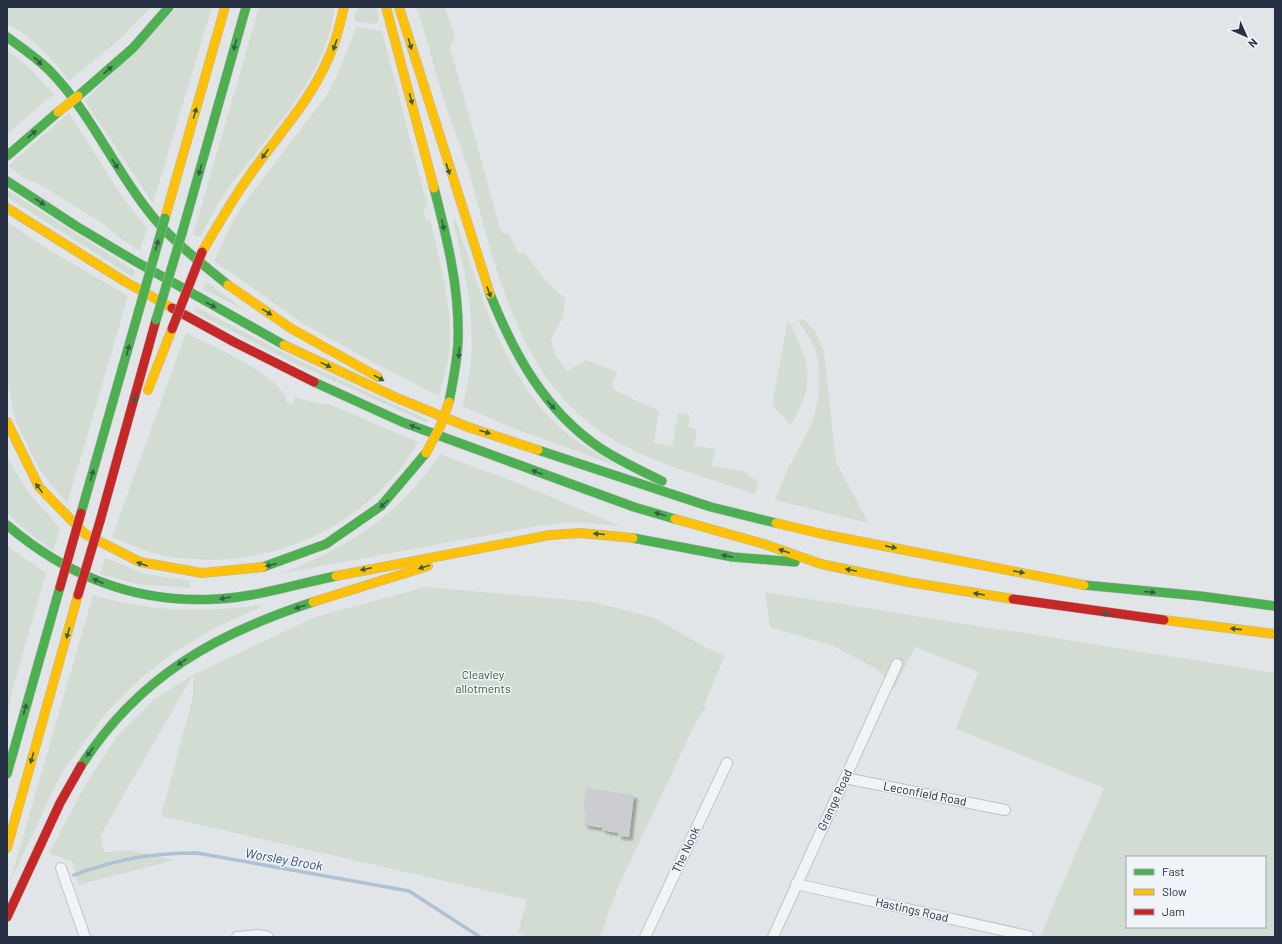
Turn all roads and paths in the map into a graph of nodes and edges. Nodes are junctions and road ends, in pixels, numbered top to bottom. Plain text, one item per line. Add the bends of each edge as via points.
1 (169, 7) edge
2 (225, 7) edge
3 (246, 7) edge
4 (344, 7) edge
5 (386, 7) edge
6 (399, 7) edge
7 (7, 37) edge
8 (7, 156) edge
9 (7, 181) edge
10 (7, 208) edge
11 (7, 422) edge
12 (468, 427) junction
13 (108, 493) junction
14 (785, 524) junction
15 (7, 525) edge
16 (487, 546) junction
17 (821, 564) junction
18 (1275, 606) edge
19 (1275, 634) edge
20 (897, 664) dead end
21 (727, 763) dead end
22 (7, 774) edge
23 (845, 778) junction
24 (1005, 810) dead end
25 (7, 848) edge
26 (61, 868) dead end
27 (796, 884) junction
28 (7, 917) edge
29 (1028, 936) edge
30 (85, 937) edge
31 (237, 937) edge
32 (268, 937) edge
33 (645, 937) edge
34 (773, 937) edge

8 -> 1 highway, bridge via 132,48
22 -> 2 highway, bridge
3 -> 13 highway, bridge
4 -> 13 highway, bridge via 335,47 325,69 236,194 202,252
5 -> 11 highway, bridge via 453,269 457,298 458,366 449,402 440,428 407,481 361,523 322,547 299,557 259,568 222,573 165,570 135,561 108,548 69,520 46,498 30,475
6 -> 14 highway via 488,290 519,359 546,400 580,433 624,464 693,495
7 -> 12 highway via 39,61 70,96 147,210 168,232 243,297 340,357
9 -> 12 highway via 133,260 281,343 397,398
17 -> 10 highway via 764,544 634,507 372,410 202,325
12 -> 14 highway via 711,507
13 -> 25 highway, bridge
14 -> 18 highway via 827,535 1097,587
16 -> 15 highway via 218,599 178,599 135,594 102,583 50,559 30,546
17 -> 16 highway via 734,557 598,534 558,534
16 -> 28 highway via 244,627 203,648 160,678 118,718 75,776
19 -> 17 highway via 1043,605
20 - 23 street, Grange Road
21 - 33 street, The Nook
23 - 24 street, Leconfield Road
23 - 27 street, Grange Road
26 - 30 street
27 - 29 street, Hastings Road
27 - 34 street, Grange Road
31 - 32 street

